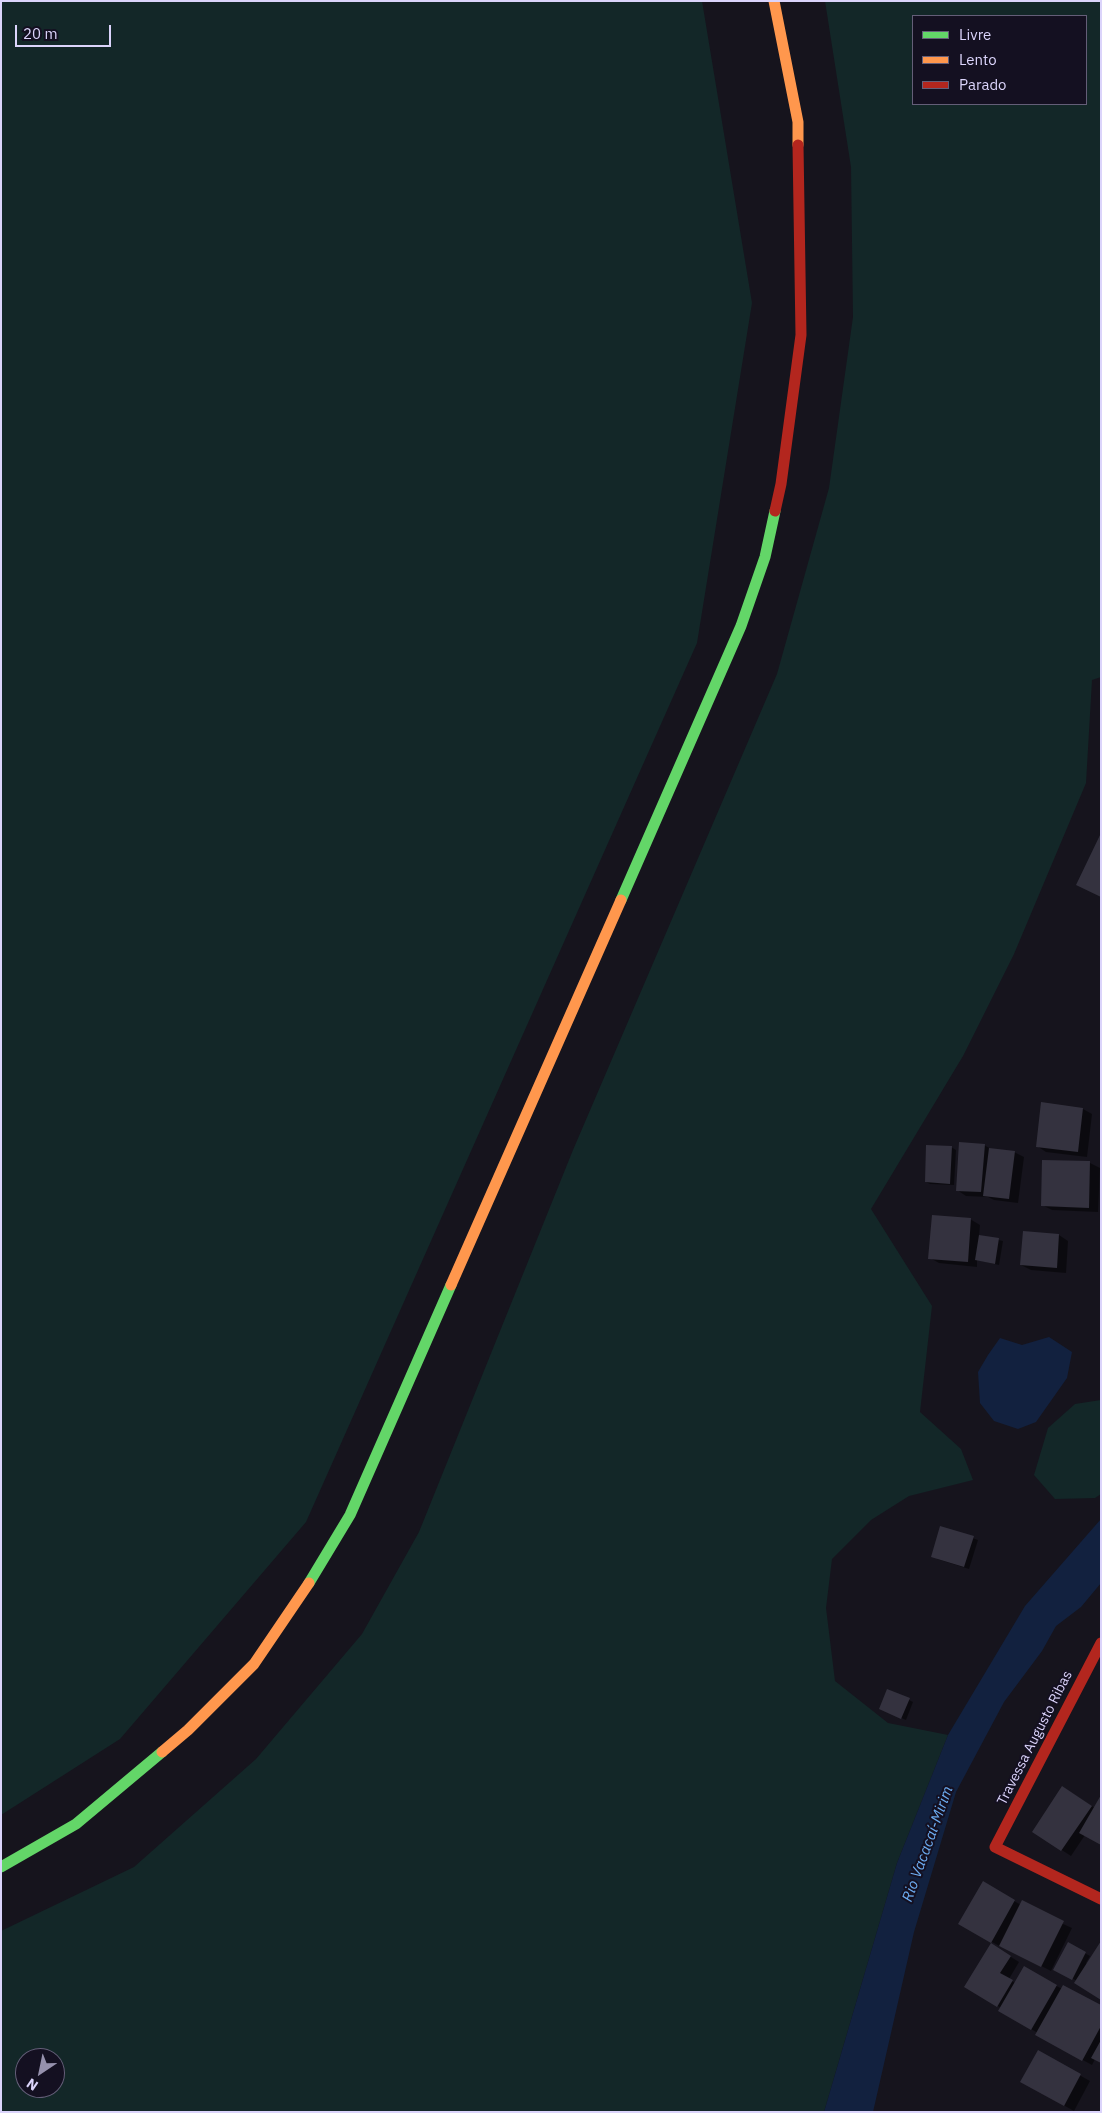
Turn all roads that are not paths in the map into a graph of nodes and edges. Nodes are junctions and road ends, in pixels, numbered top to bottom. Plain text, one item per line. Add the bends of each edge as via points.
1 (774, 1) edge
2 (1101, 1643) edge
3 (1, 1866) edge
4 (1101, 1899) edge

1 - 3 main road via 798,122 800,335 781,484 765,557 741,626 350,1515 327,1556 254,1664 188,1730 76,1824
2 - 4 main road, Travessa Augusto Ribas via 995,1846

